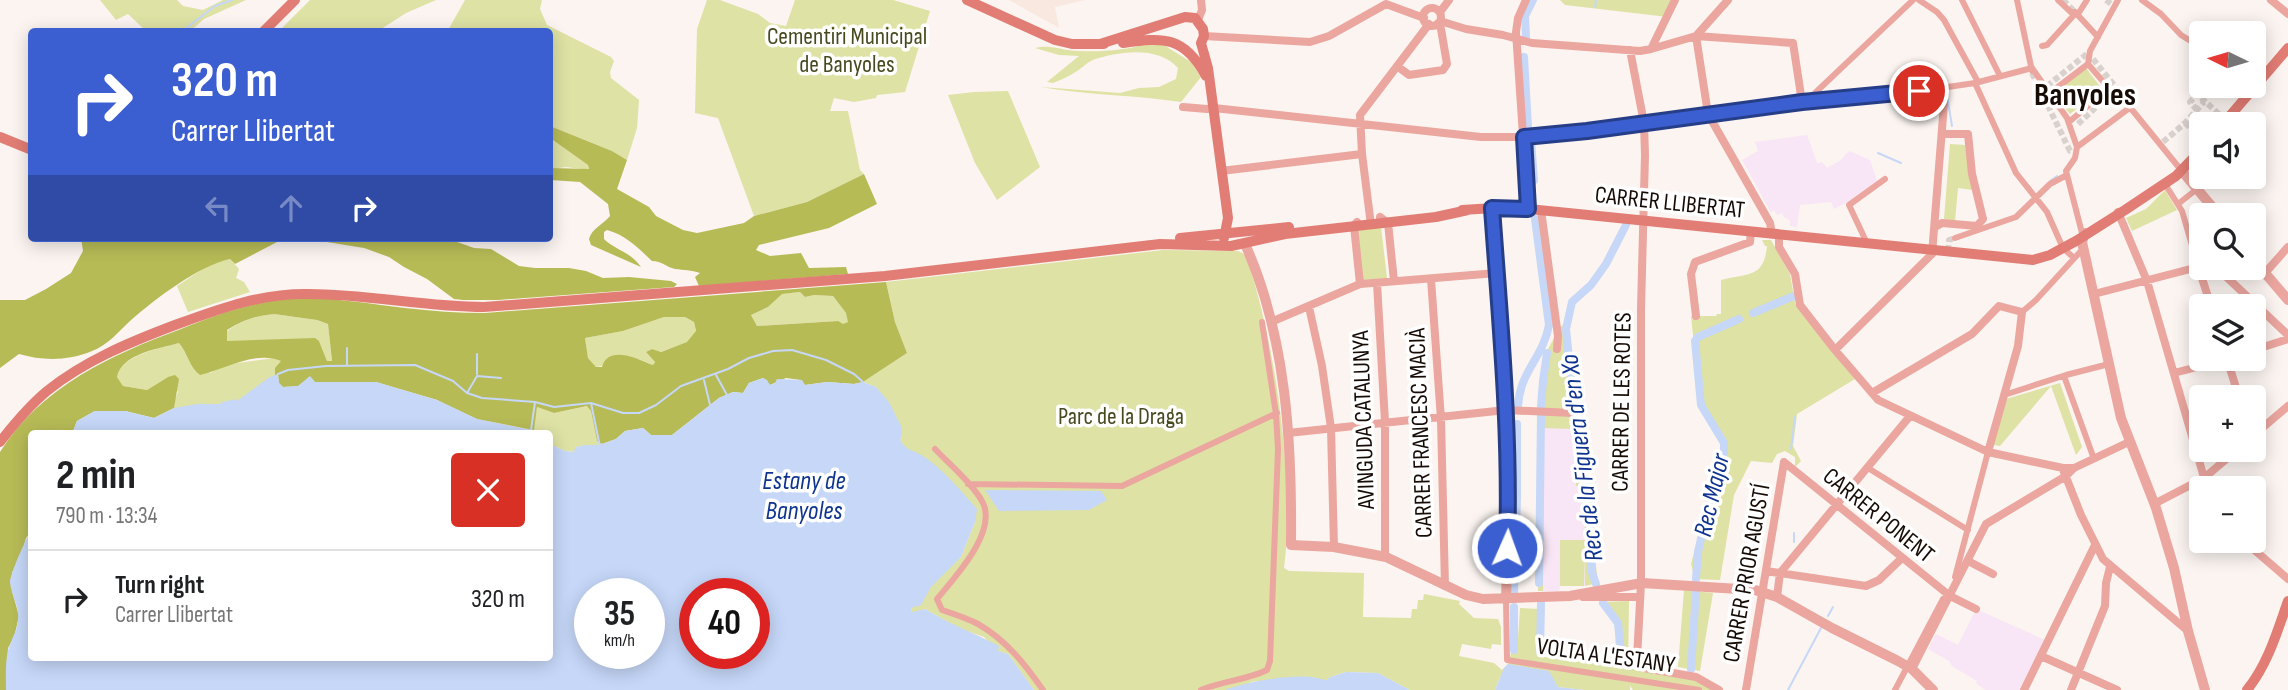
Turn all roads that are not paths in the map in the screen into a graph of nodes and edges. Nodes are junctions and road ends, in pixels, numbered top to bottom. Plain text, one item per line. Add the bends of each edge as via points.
1 (295, 0) edge
2 (967, 0) edge
3 (1201, 0) edge
4 (1449, 0) edge
5 (1526, 0) edge
6 (1675, 0) edge
7 (1728, 0) edge
8 (1913, 0) edge
9 (1919, 0) edge
10 (1962, 0) edge
11 (2017, 0) edge
12 (2058, 0) edge
13 (2087, 0) edge
14 (2142, 0) edge
15 (2272, 0) edge
16 (1381, 3) edge
17 (2116, 4) edge
18 (2075, 13) junction
19 (2288, 14) edge
20 (1434, 15) edge
21 (1178, 20) junction
22 (1198, 20) junction
23 (1516, 27) junction
24 (267, 28) edge
25 (1503, 36) junction
26 (1696, 36) junction
27 (2098, 37) junction
28 (1202, 39) junction
29 (1516, 39) junction
30 (2189, 40) dead end
31 (1174, 43) junction
32 (1100, 44) junction
33 (2042, 46) dead end
34 (2288, 48) edge
35 (1186, 49) junction
36 (1651, 49) junction
37 (1630, 51) junction
38 (2089, 57) junction
39 (1397, 66) junction
40 (2032, 71) junction
41 (2000, 76) junction
42 (1209, 82) junction
43 (1977, 83) junction
44 (1941, 88) junction
45 (2046, 88) junction
46 (2111, 91) junction
47 (2126, 100) tunnel mouth
48 (1806, 102) junction
49 (1183, 107) dead end
50 (1214, 108) junction
51 (2128, 109) junction
52 (2233, 112) tunnel mouth
53 (1708, 114) junction
54 (1644, 122) junction
55 (1360, 124) junction
56 (2078, 124) tunnel mouth
57 (2070, 125) junction
58 (1942, 134) junction
59 (0, 137) edge
60 (1524, 137) junction
61 (28, 148) edge
62 (2075, 149) junction
63 (1362, 154) junction
64 (2189, 163) tunnel mouth
65 (1221, 171) junction
66 (2182, 171) junction
67 (2067, 175) junction
68 (1885, 179) dead end
69 (2189, 179) edge
70 (2165, 184) junction
71 (2197, 189) joint
72 (2037, 199) junction
73 (2208, 203) edge
74 (2178, 204) junction
75 (1492, 208) junction
76 (1528, 209) junction
77 (2122, 209) junction
78 (1468, 210) junction
79 (1541, 211) junction
80 (1377, 221) junction
81 (1644, 221) junction
82 (1356, 224) junction
83 (1935, 227) junction
84 (1751, 232) junction
85 (2189, 232) edge
86 (1776, 234) junction
87 (1232, 235) junction
88 (1955, 238) tunnel mouth
89 (1865, 243) junction
90 (2084, 244) junction
91 (2288, 247) edge
92 (2066, 248) junction
93 (1933, 252) junction
94 (2074, 258) junction
95 (2189, 269) edge
96 (2266, 272) edge
97 (1497, 273) junction
98 (2266, 274) edge
99 (1431, 279) junction
100 (2229, 280) edge
101 (1394, 281) junction
102 (2147, 281) junction
103 (1377, 283) junction
104 (1360, 284) junction
105 (2094, 294) junction
106 (2288, 300) edge
107 (1309, 307) junction
108 (2022, 312) junction
109 (1696, 316) dead end
110 (1266, 322) junction
111 (2288, 337) edge
112 (2266, 345) edge
113 (1558, 349) dead end
114 (1835, 350) junction
115 (2109, 364) junction
116 (2189, 369) edge
117 (2174, 373) junction
118 (2064, 376) junction
119 (2004, 392) junction
120 (1872, 393) junction
121 (2288, 406) edge
122 (1506, 411) junction
123 (1281, 412) junction
124 (1573, 413) dead end
125 (1910, 416) junction
126 (1441, 419) junction
127 (1385, 422) junction
128 (2266, 425) edge
129 (1331, 428) junction
130 (1288, 433) junction
131 (0, 442) edge
132 (2129, 443) junction
133 (935, 450) dead end
134 (1988, 452) junction
135 (2094, 459) junction
136 (1784, 462) joint
137 (2223, 462) edge
138 (1868, 468) junction
139 (2064, 472) junction
140 (2203, 476) edge
141 (2206, 476) edge
142 (968, 484) junction
143 (2189, 486) edge
144 (2154, 504) junction
145 (1836, 506) junction
146 (1968, 530) junction
147 (2095, 545) junction
148 (1334, 547) junction
149 (2258, 553) edge
150 (1385, 557) junction
151 (1902, 558) junction
152 (1968, 561) junction
153 (2110, 566) junction
154 (1766, 571) junction
155 (1780, 573) junction
156 (1993, 573) dead end
157 (2288, 579) edge
158 (1641, 583) junction
159 (1445, 586) junction
160 (1763, 591) junction
161 (1948, 595) junction
162 (1570, 596) junction
163 (1640, 597) junction
164 (1777, 597) junction
165 (1506, 599) junction
166 (2288, 601) edge
167 (1976, 609) dead end
168 (2184, 610) junction
169 (2171, 617) junction
170 (2188, 631) junction
171 (2040, 656) junction
172 (1910, 668) junction
173 (2078, 673) junction
174 (1043, 690) edge
175 (1201, 690) edge
176 (1699, 690) edge
177 (1719, 690) edge
178 (1746, 690) edge
179 (1895, 690) edge
180 (1933, 690) edge
181 (2024, 690) edge
182 (2071, 690) edge
183 (2117, 690) edge
184 (2205, 690) edge
185 (2247, 690) edge

1 - 24 main road
2 - 32 main road via 1055,40
3 - 22 street
4 - 20 street
5 - 23 street
6 - 36 street
7 - 26 street
8 - 48 street
9 - 43 street via 1944,20
10 - 41 street
11 - 40 street
12 - 18 street
13 - 18 street
14 - 30 street
15 - 19 street
16 - 20 street
16 - 28 street via 1329,36 1310,42
17 - 27 street
18 - 27 street
18 - 33 street
20 - 25 street via 1466,29
20 - 39 street
20 - 39 street via 1447,64 1443,70 1409,75
21 - 22 main road
21 - 31 main road via 1171,30
21 - 32 main road
22 - 28 main road
23 - 25 street
23 - 29 street
25 - 29 street
26 - 36 street
26 - 48 street via 1793,43
26 - 53 street
27 - 38 street
28 - 35 main road
28 - 42 main road
29 - 37 street
29 - 60 street
31 - 32 main road via 1157,38
31 - 35 main road
34 - 52 main road
35 - 42 main road
36 - 37 street
37 - 54 street, CARRER DE LES ROTES
38 - 45 street
38 - 46 street
39 - 55 street via 1360,115
40 - 41 street
40 - 45 street
41 - 43 street
42 - 50 main road
43 - 44 street
43 - 72 street via 2016,173
44 - 48 street
44 - 58 street
45 - 57 street
46 - 51 street
46 - 57 street
47 - 51 street
48 - 53 street
49 - 50 street
50 - 55 street
50 - 65 main road
51 - 62 street
51 - 66 street
53 - 54 street
53 - 86 street
54 - 60 street
54 - 81 street, CARRER DE LES ROTES
55 - 60 street
55 - 63 street
56 - 57 street
57 - 62 street
58 - 83 street
58 - 83 street via 1968,134 1983,219 1977,226 1942,223
59 - 61 main road
60 - 76 street
62 - 67 street
63 - 65 street
63 - 80 street
64 - 66 main road, CARRER LLIBERTAT
65 - 87 main road
66 - 69 street
66 - 70 main road, CARRER LLIBERTAT
67 - 72 street via 2050,184
67 - 90 street
68 - 89 street via 1849,205
70 - 74 street
70 - 77 main road, CARRER LLIBERTAT
71 - 73 street
71 - 74 street
72 - 88 street via 2016,217
72 - 92 street
74 - 85 street
75 - 76 main road, CARRER LLIBERTAT
75 - 78 main road, CARRER LLIBERTAT
75 - 97 street
76 - 79 main road, CARRER LLIBERTAT
77 - 90 main road, CARRER LLIBERTAT
77 - 102 street
78 - 80 main road, CARRER LLIBERTAT
78 - 80 main road, CARRER LLIBERTAT
79 - 81 main road, CARRER LLIBERTAT
79 - 113 street
80 - 82 main road, CARRER LLIBERTAT
80 - 87 main road, CARRER LLIBERTAT
80 - 101 street
81 - 84 main road, CARRER LLIBERTAT
81 - 158 street, CARRER DE LES ROTES
82 - 87 main road, CARRER LLIBERTAT
82 - 104 street
83 - 93 street
84 - 86 main road, CARRER LLIBERTAT
84 - 109 street via 1750,242 1695,262 1691,274
86 - 89 main road, CARRER LLIBERTAT
86 - 114 street via 1795,274 1800,305
87 - 110 street via 1257,273
87 - 131 main road via 886,276 485,307 310,293 272,295 219,309 93,361 48,390
89 - 93 main road, CARRER LLIBERTAT
89 - 93 main road, CARRER LLIBERTAT
90 - 92 main road, CARRER LLIBERTAT
90 - 94 street
90 - 105 street
91 - 96 street
92 - 93 main road, CARRER LLIBERTAT via 2038,259 1988,260
92 - 94 street
93 - 114 street
94 - 108 street
95 - 102 street
97 - 99 street
97 - 122 street
98 - 106 street
99 - 101 street
99 - 126 street, CARRER FRANCESC MACIÀ
100 - 111 street
101 - 103 street
102 - 105 street
102 - 117 street
103 - 104 street
103 - 127 street, AVINGUDA CATALUNYA
104 - 107 street
105 - 115 street
107 - 110 street
107 - 129 street
108 - 119 street via 2018,346
108 - 120 street via 1999,306 1972,334
110 - 123 street
111 - 112 street
114 - 120 street
115 - 118 street
115 - 132 street
116 - 117 street
117 - 140 street
118 - 119 street
118 - 135 street
119 - 134 street
120 - 125 street
121 - 128 street
122 - 124 street
122 - 126 street
122 - 165 street
123 - 130 street
123 - 142 street via 1122,486
123 - 175 street via 1270,662 1260,673
125 - 134 street
125 - 138 street
126 - 127 street
126 - 159 street, CARRER FRANCESC MACIÀ
127 - 129 street
127 - 150 street, AVINGUDA CATALUNYA
129 - 130 street
129 - 148 street
130 - 148 street via 1291,545
132 - 135 street
132 - 144 street
133 - 142 street
134 - 139 street
134 - 146 street
135 - 139 street
136 - 145 street, CARRER PONENT
136 - 154 street, CARRER PRIOR AGUSTÍ
137 - 141 street
138 - 145 street
138 - 146 street
139 - 147 street
139 - 152 street via 1986,523
142 - 174 street via 983,503 985,529 967,562 937,599 942,610 996,635
143 - 144 street
144 - 168 street
145 - 151 street, CARRER PONENT
145 - 155 street
146 - 161 street
147 - 153 street
147 - 171 street
148 - 150 street
149 - 157 street
150 - 159 street
151 - 155 street via 1866,586
151 - 161 street, CARRER PONENT
152 - 156 street
152 - 161 street
153 - 169 street
153 - 173 street via 2105,606
154 - 155 street
154 - 160 street, CARRER PRIOR AGUSTÍ
155 - 164 street
158 - 160 street
158 - 162 street
158 - 163 street, CARRER DE LES ROTES
159 - 165 street via 1483,599
160 - 164 street
160 - 178 street, CARRER PRIOR AGUSTÍ
161 - 167 street, CARRER PONENT
161 - 172 street
162 - 163 street
162 - 165 street
163 - 177 street, CARRER DE LES ROTES via 1636,651 1640,663 1703,679
164 - 172 street
165 - 176 street, VOLTA A L'ESTANY via 1507,660
166 - 185 main road via 2267,657
168 - 169 street
168 - 170 street
169 - 170 street
170 - 184 street
171 - 173 street
171 - 181 street
172 - 179 street
172 - 180 street
173 - 182 street
173 - 183 street

